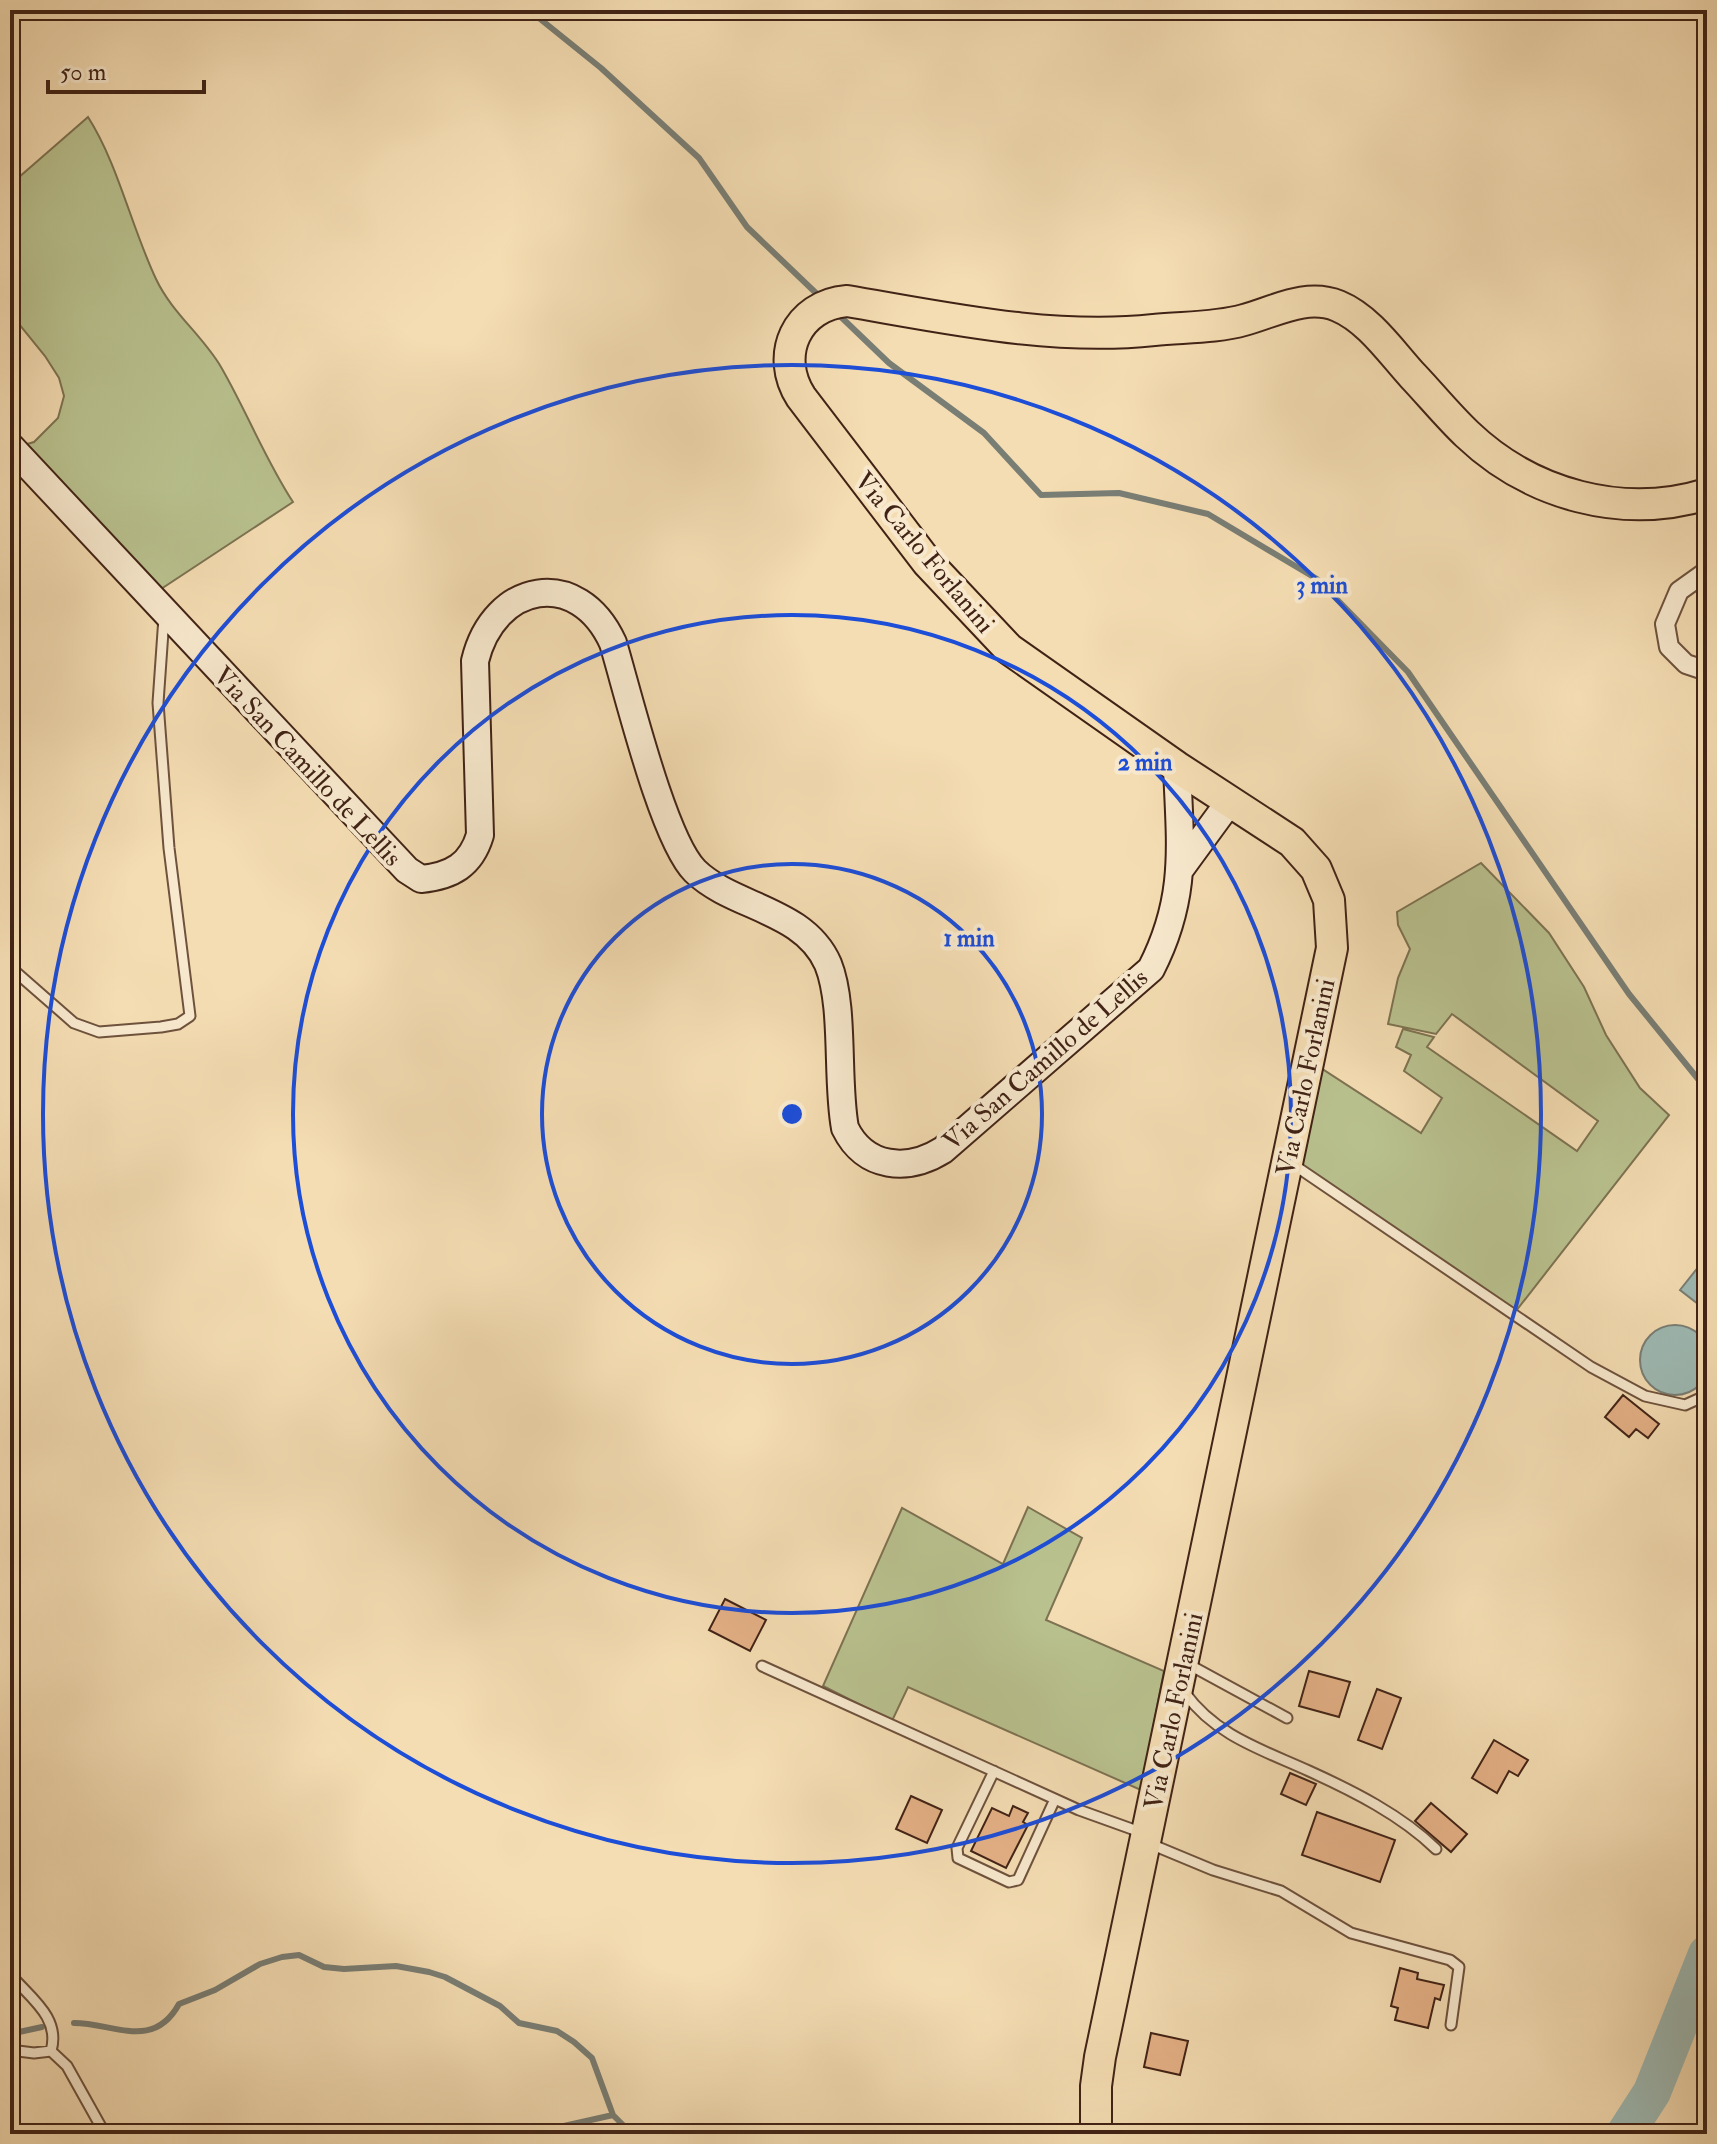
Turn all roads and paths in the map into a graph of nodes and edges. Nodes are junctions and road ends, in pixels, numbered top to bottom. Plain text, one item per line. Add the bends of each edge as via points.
1 (10, 446) edge
2 (1707, 494) edge
3 (1707, 571) edge
4 (164, 613) junction
5 (1707, 671) edge
6 (1177, 767) junction
7 (1230, 801) junction
8 (1181, 868) junction
9 (10, 967) edge
10 (1288, 1161) junction
11 (1707, 1395) edge
12 (762, 1666) dead end
13 (1180, 1673) junction
14 (1287, 1718) dead end
15 (994, 1771) junction
16 (1055, 1799) junction
17 (1146, 1838) junction
18 (1436, 1849) dead end
19 (10, 1974) edge
20 (1451, 2025) dead end
21 (10, 2050) edge
22 (51, 2051) junction
23 (1097, 2133) edge
24 (105, 2134) edge

1 - 4 main road, Via San Camillo de Lellis
2 - 6 main road, Via Carlo Forlanini via 1645,507 1593,501 1536,482 1468,436 1377,336 1337,306 1287,305 1243,320 1108,335 847,301 833,302 806,318 790,344 793,385 927,562 1009,649
3 - 5 street via 1679,591 1665,624 1669,647 1686,664
4 - 8 main road, Via San Camillo de Lellis via 421,879 456,870 469,860 480,835 475,661 481,635 497,612 526,596 563,595 586,606 605,625 613,643 673,839 696,872 795,926 827,963 845,1128 856,1146 878,1161 911,1165 943,1150 1151,969 1170,932
4 - 9 lane via 158,703 190,1016 161,1027 99,1032 74,1023
6 - 7 main road, Via Carlo Forlanini
6 - 8 main road, Via San Camillo de Lellis
7 - 8 main road, Via San Camillo de Lellis
7 - 10 main road, Via Carlo Forlanini via 1292,842 1316,869 1329,900 1332,948
10 - 11 lane via 1591,1367 1645,1396 1685,1405
10 - 13 main road, Via Carlo Forlanini
12 - 15 lane
13 - 14 lane
13 - 17 main road, Via Carlo Forlanini
13 - 18 lane via 1195,1706 1234,1739 1343,1788 1419,1833
15 - 16 lane
15 - 16 lane via 957,1848 958,1858 1009,1882 1018,1880
16 - 17 lane
17 - 20 lane via 1213,1870 1281,1891 1351,1933 1450,1960 1461,1976
17 - 23 main road, Via Carlo Forlanini via 1100,2057
19 - 22 lane via 50,2018
21 - 22 lane
22 - 24 lane via 67,2066

